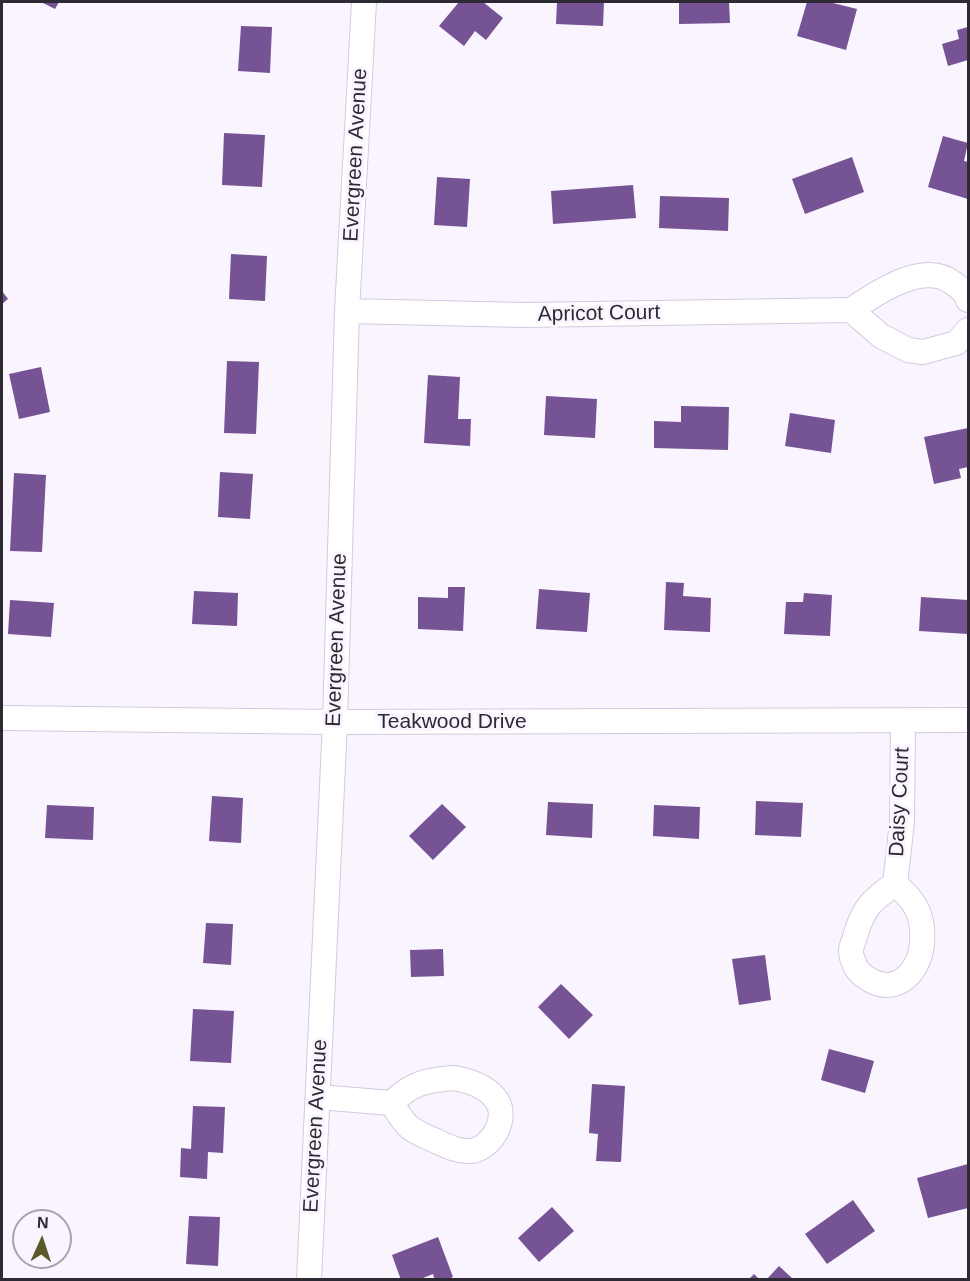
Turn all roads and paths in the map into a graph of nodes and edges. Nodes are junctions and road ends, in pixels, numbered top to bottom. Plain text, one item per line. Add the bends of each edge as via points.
1 (364, 2) edge
2 (969, 300) edge
3 (347, 310) junction
4 (851, 310) junction
5 (969, 330) edge
6 (2, 718) edge
7 (969, 720) edge
8 (903, 721) junction
9 (335, 722) junction
10 (895, 884) dead end
11 (318, 1097) junction
12 (392, 1103) dead end
13 (309, 1280) edge

1 - 3 street, Evergreen Avenue
2 - 4 street via 947,278 919,276 881,290
3 - 4 street, Apricot Court via 525,315
3 - 9 street, Evergreen Avenue
4 - 5 street via 881,336 908,350 923,352 956,343
6 - 9 street, Teakwood Drive
7 - 8 street, Teakwood Drive
8 - 9 street, Teakwood Drive
8 - 10 street, Daisy Court via 903,822
9 - 11 street, Evergreen Avenue
11 - 12 street
11 - 13 street, Evergreen Avenue

